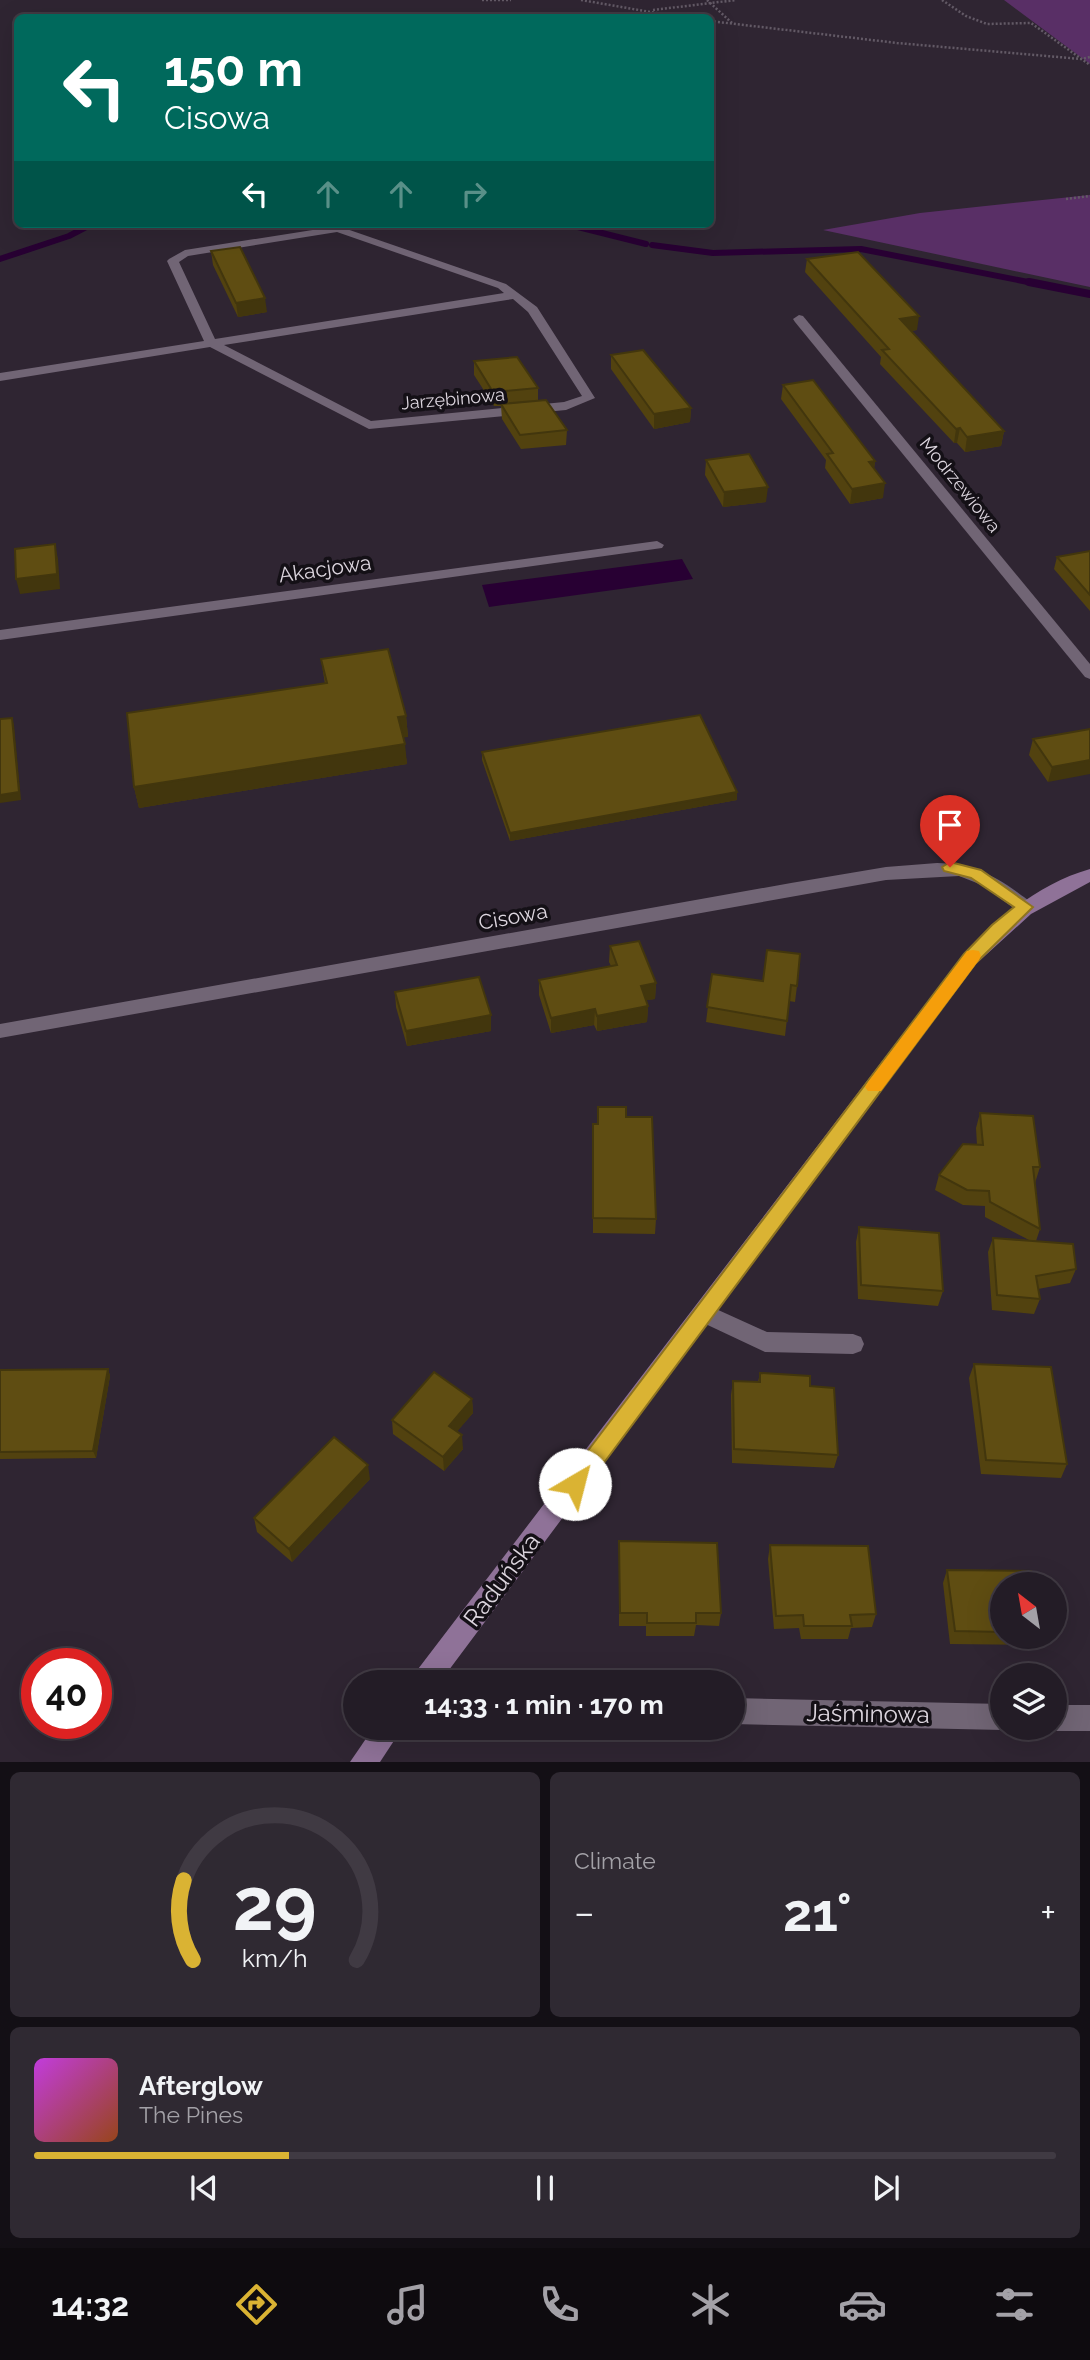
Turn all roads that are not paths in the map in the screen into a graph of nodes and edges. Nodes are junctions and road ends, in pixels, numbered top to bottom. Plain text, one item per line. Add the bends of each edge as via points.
1 (515, 295) junction
2 (799, 319) dead end
3 (211, 343) junction
4 (0, 377) edge
5 (657, 545) dead end
6 (0, 635) edge
7 (1090, 674) edge
8 (1090, 875) edge
9 (1025, 907) junction
10 (0, 1031) edge
11 (705, 1313) junction
12 (853, 1344) dead end
13 (438, 1670) edge
14 (745, 1712) edge
15 (990, 1717) edge
16 (1067, 1718) edge
17 (1090, 1718) edge
18 (380, 1740) edge
19 (363, 1762) edge

1 - 3 street
1 - 3 street, Jarzębinowa via 502,286 338,229 185,253 173,261
1 - 3 street, Jarzębinowa via 533,310 589,398 566,406 369,425
2 - 7 street, Modrzewiowa
3 - 4 street
5 - 6 street, Akacjowa
8 - 9 street, Raduńska
9 - 10 street, Cisowa via 976,874 950,867 921,870
9 - 11 street, Raduńska via 970,959
11 - 12 street via 765,1342
11 - 13 street, Raduńska
14 - 15 street, Jaśminowa
16 - 17 street
18 - 19 street

